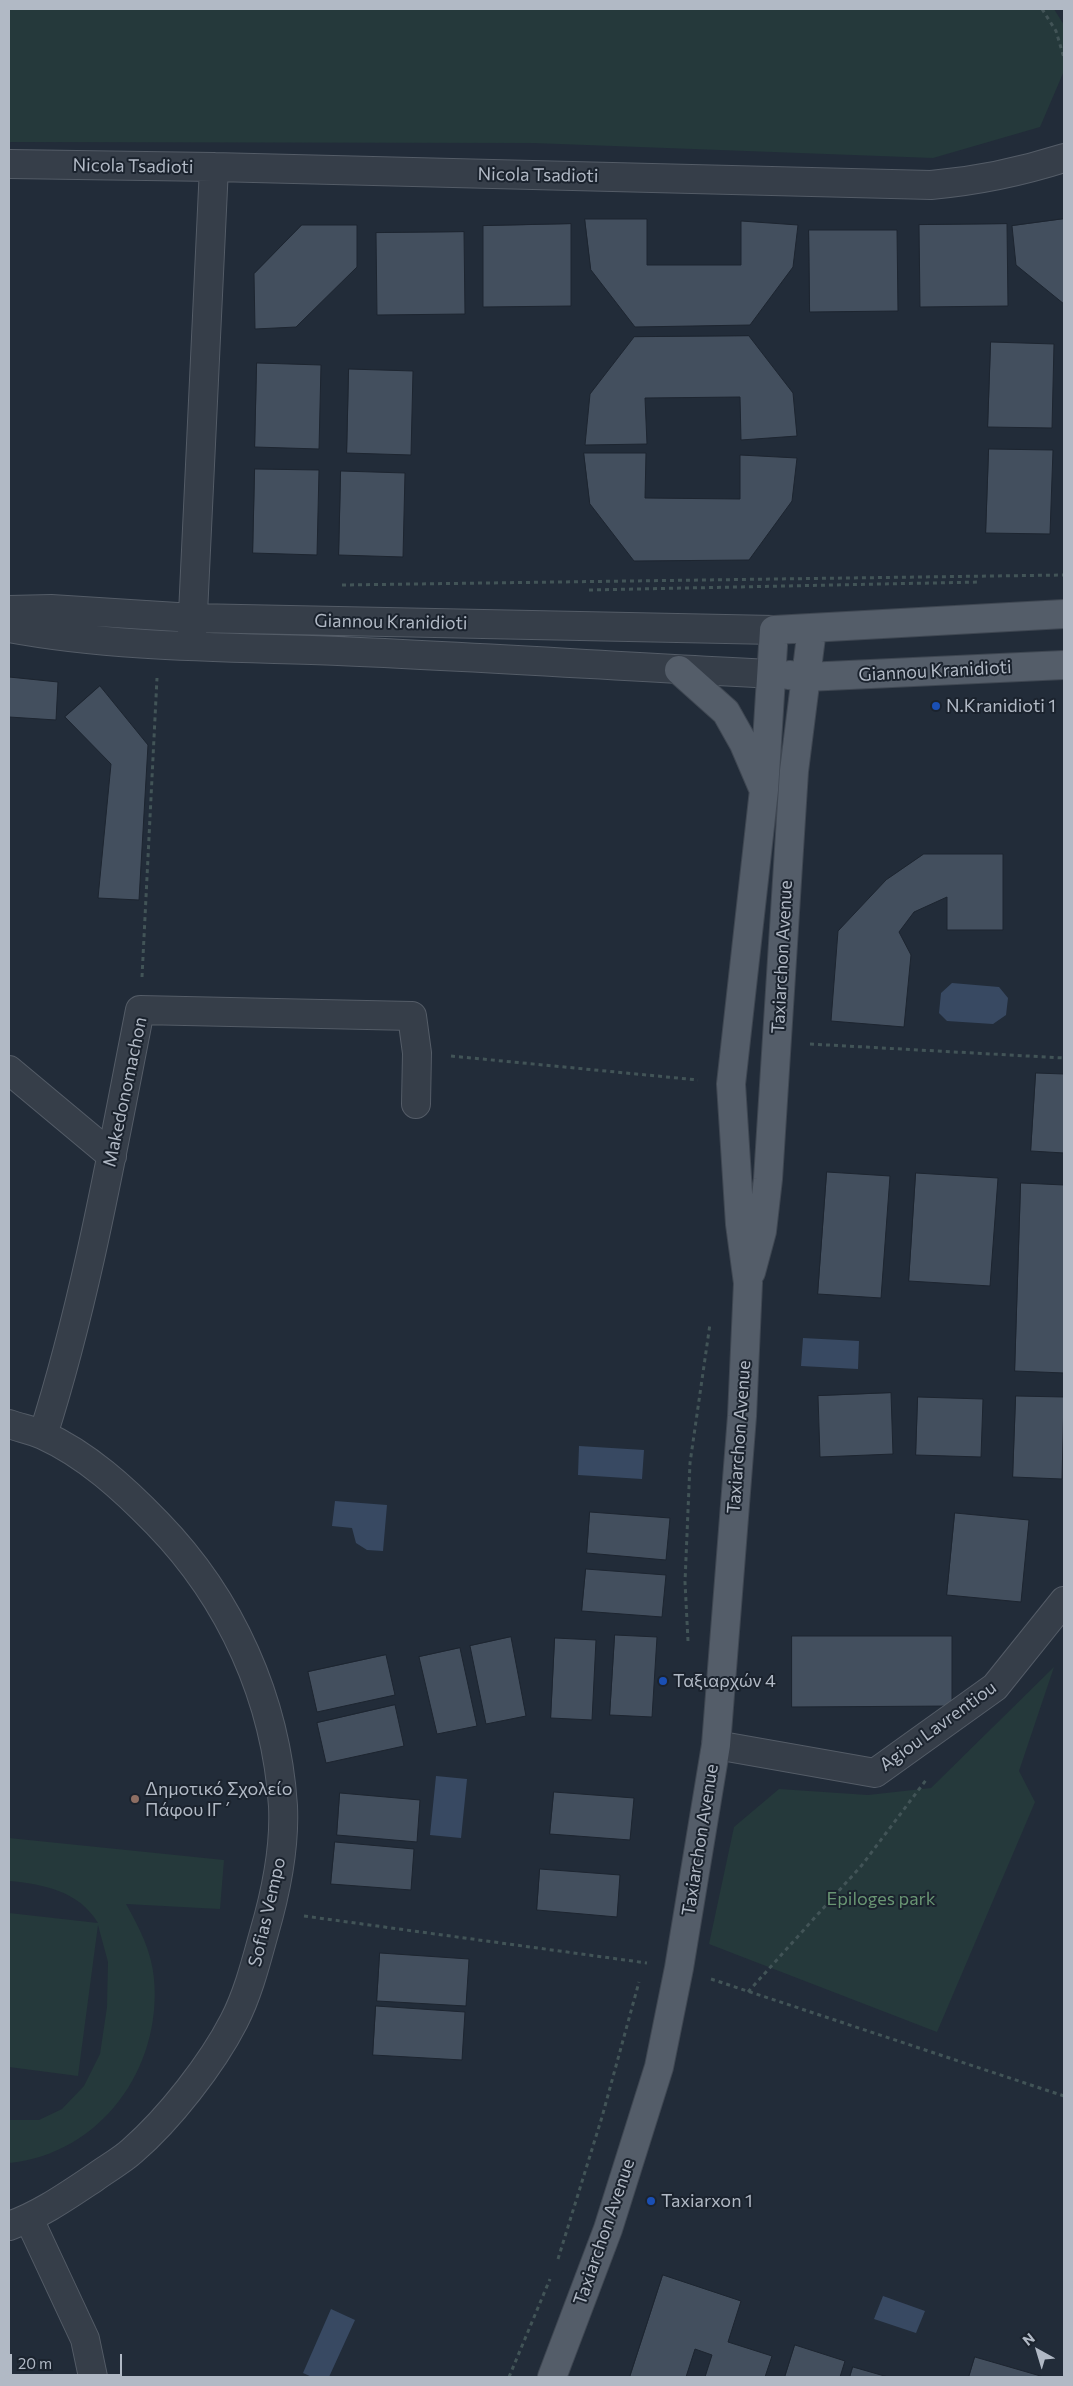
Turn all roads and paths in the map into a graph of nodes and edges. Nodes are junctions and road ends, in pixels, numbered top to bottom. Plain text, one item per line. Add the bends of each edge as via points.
1 (1042, 9) edge
2 (1064, 58) edge
3 (1064, 158) edge
4 (9, 164) edge
5 (214, 167) junction
6 (1064, 575) edge
7 (985, 582) dead end
8 (580, 590) dead end
9 (9, 610) edge
10 (1064, 614) edge
11 (193, 618) junction
12 (340, 621) junction
13 (9, 628) edge
14 (812, 629) junction
15 (774, 630) junction
16 (159, 644) junction
17 (192, 646) junction
18 (1064, 666) edge
19 (679, 670) junction
20 (772, 674) junction
21 (806, 677) junction
22 (764, 790) junction
23 (140, 1010) junction
24 (9, 1070) edge
25 (416, 1104) dead end
26 (112, 1156) junction
27 (748, 1283) junction
28 (710, 1321) dead end
29 (9, 1424) edge
30 (43, 1435) junction
31 (1064, 1601) edge
32 (689, 1651) dead end
33 (716, 1745) junction
34 (932, 1772) dead end
35 (647, 1953) dead end
36 (642, 1972) dead end
37 (640, 1981) dead end
38 (748, 1992) dead end
39 (19, 2222) edge
40 (556, 2267) dead end
41 (552, 2275) dead end
42 (92, 2377) edge
43 (509, 2377) edge
44 (552, 2377) edge

1 - 2 path via 1056,32
3 - 5 street, Nicola Tsadioti via 968,182 931,185
4 - 5 street, Nicola Tsadioti
5 - 11 street
6 - 12 path via 339,585
7 - 8 path
9 - 11 street, Giannou Kranidioti via 50,609
10 - 14 main road
11 - 12 street, Giannou Kranidioti
11 - 17 street
12 - 15 street, Giannou Kranidioti
13 - 16 street, Giannou Kranidioti via 55,636
14 - 15 main road
14 - 21 main road, Taxiarchon Avenue
15 - 20 main road, Taxiarchon Avenue
16 - 17 street, Giannou Kranidioti
16 - 23 path
17 - 19 street, Giannou Kranidioti
18 - 21 main road, Giannou Kranidioti
19 - 20 street, Giannou Kranidioti
19 - 22 main road via 726,712
20 - 21 main road, Giannou Kranidioti
20 - 22 main road, Taxiarchon Avenue
21 - 27 main road, Taxiarchon Avenue via 792,790 768,1179 762,1231
22 - 27 main road, Taxiarchon Avenue via 731,1084 740,1224
23 - 25 street, Makedonomachon via 412,1016 417,1053
23 - 26 street, Makedonomachon
24 - 26 street
26 - 30 street, Makedonomachon via 64,1368
27 - 33 main road, Taxiarchon Avenue via 742,1416
28 - 32 path via 690,1463 685,1582
29 - 30 street, Sofias Vempo
30 - 39 street, Sofias Vempo via 83,1458 128,1493 181,1547 212,1588 240,1637 256,1683 274,1740 283,1807 281,1857 271,1912 234,2021 170,2113 131,2152
31 - 33 street, Agiou Lavrentiou via 995,1687 875,1773
33 - 44 main road, Taxiarchon Avenue via 679,1968 658,2067 608,2230
34 - 38 path via 862,1865
35 - 36 path
37 - 40 path
39 - 42 street via 86,2339
41 - 43 path

